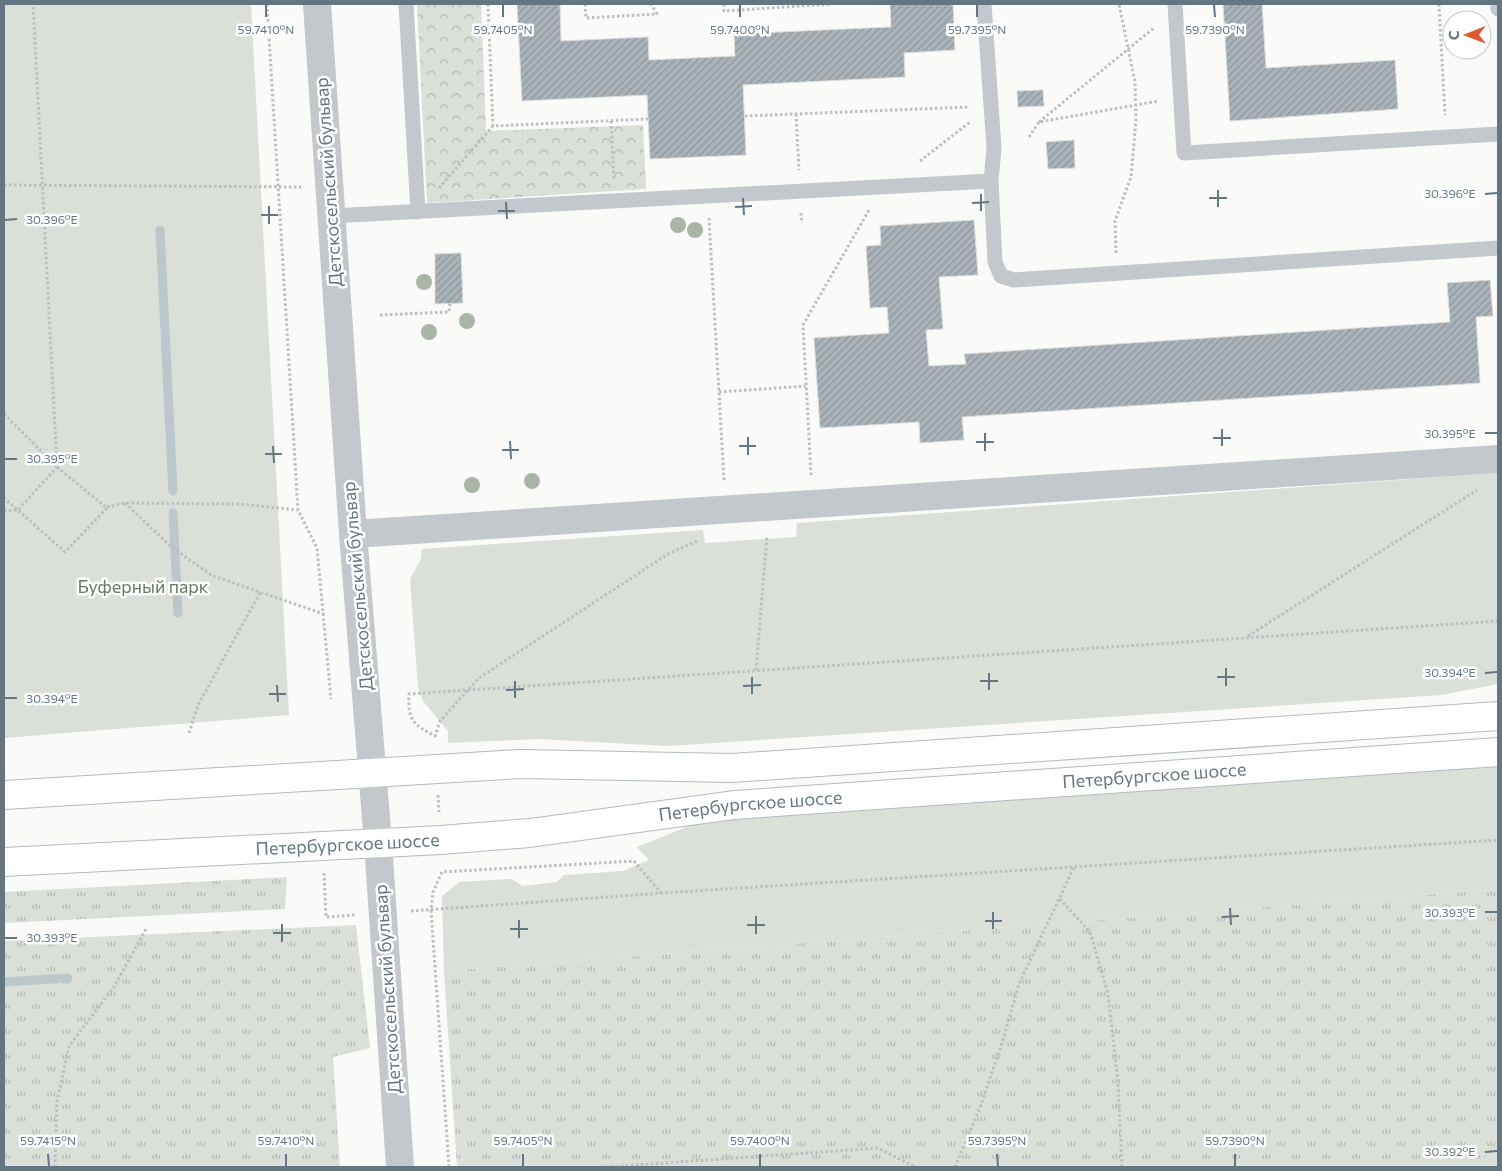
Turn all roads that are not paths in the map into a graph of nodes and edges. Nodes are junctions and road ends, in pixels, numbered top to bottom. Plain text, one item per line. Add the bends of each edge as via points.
1 (317, 4) edge
2 (406, 4) edge
3 (984, 4) edge
4 (1498, 4) edge
5 (1175, 7) edge
6 (1498, 9) edge
7 (1498, 134) edge
8 (991, 181) junction
9 (418, 212) junction
10 (332, 216) junction
11 (1498, 248) edge
12 (1498, 460) edge
13 (353, 534) junction
14 (1498, 716) edge
15 (1498, 752) edge
16 (371, 774) junction
17 (4, 795) edge
18 (378, 843) junction
19 (4, 862) edge
20 (400, 1167) edge

1 - 10 street, Детскосельский бульвар
2 - 9 lane
3 - 8 lane via 994,148
4 - 6 lane
5 - 7 lane via 1184,153
8 - 9 lane
8 - 11 lane via 995,262 1001,276 1014,280
9 - 10 lane
10 - 13 street, Детскосельский бульвар
12 - 13 street
13 - 16 street, Детскосельский бульвар
14 - 16 main road, Петербургское шоссе via 732,768 520,764
15 - 18 main road, Петербургское шоссе via 734,804 530,832
16 - 17 main road, Петербургское шоссе
16 - 18 street, Детскосельский бульвар
18 - 19 main road, Петербургское шоссе
18 - 20 street, Детскосельский бульвар

